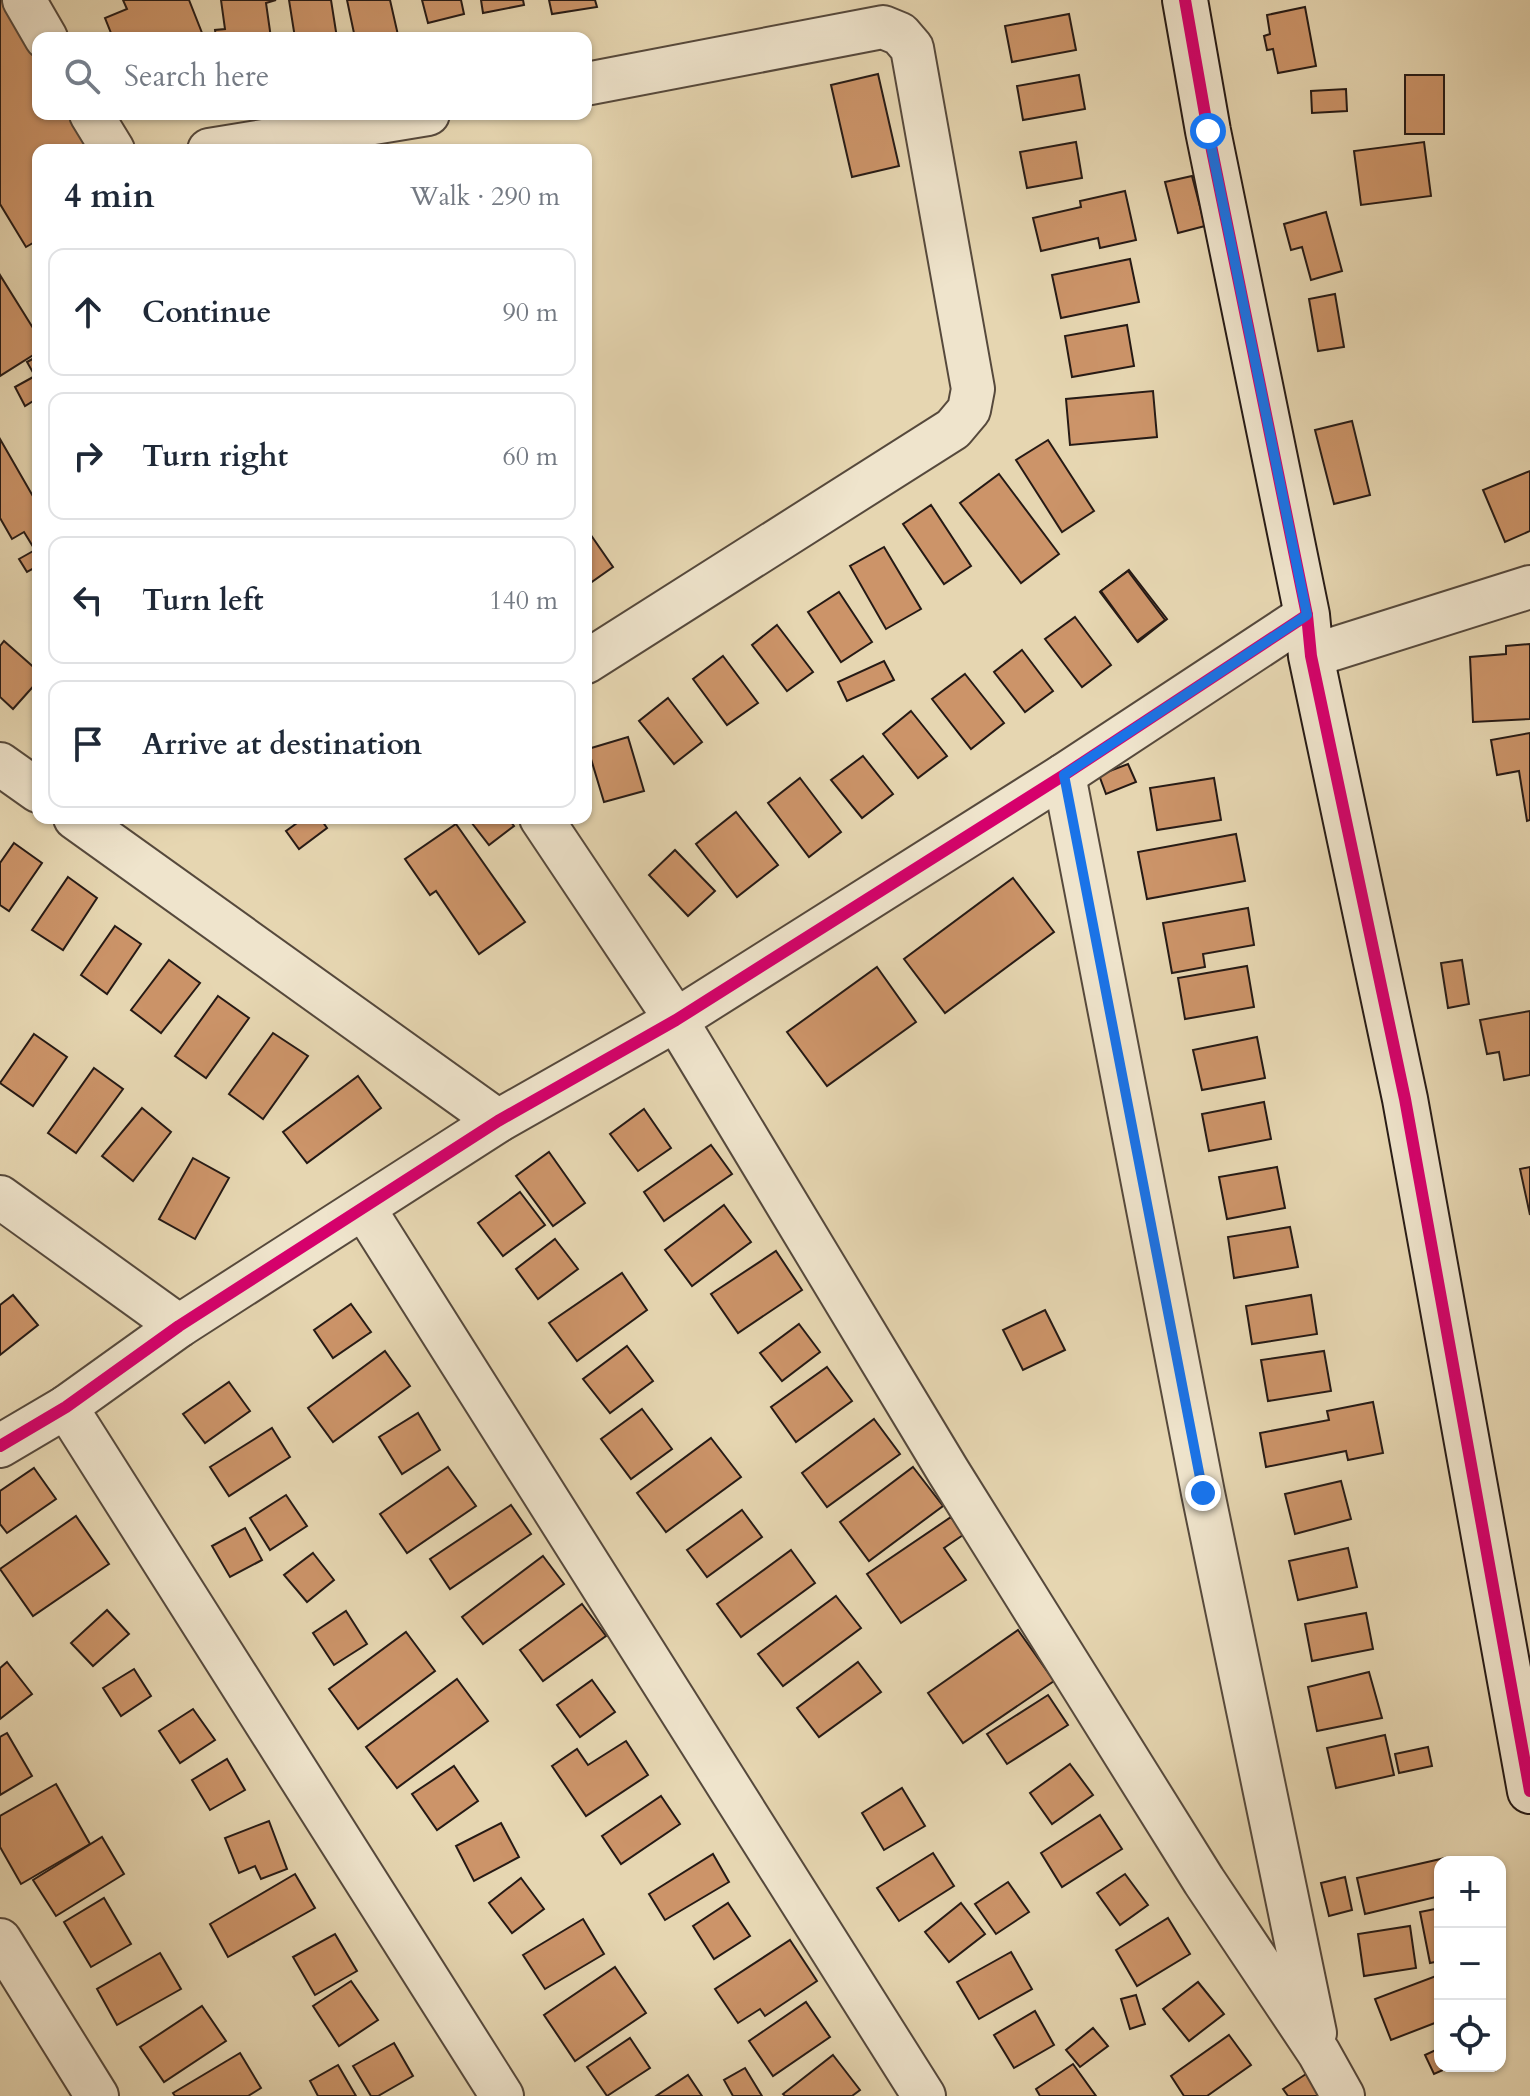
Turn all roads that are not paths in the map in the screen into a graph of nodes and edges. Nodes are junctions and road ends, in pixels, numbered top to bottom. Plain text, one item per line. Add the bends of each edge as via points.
1 (24, 0) edge
2 (1185, 0) edge
3 (43, 32) edge
4 (592, 83) edge
5 (95, 120) edge
6 (392, 120) edge
7 (109, 144) edge
8 (246, 144) edge
9 (1530, 587) edge
10 (1309, 635) junction
11 (592, 658) edge
12 (0, 764) edge
13 (1064, 775) junction
14 (32, 787) edge
15 (83, 824) edge
16 (545, 824) edge
17 (676, 1020) junction
18 (498, 1121) junction
19 (0, 1197) edge
20 (365, 1210) junction
21 (179, 1326) junction
22 (66, 1407) junction
23 (0, 1446) edge
24 (1530, 1791) edge
25 (0, 1940) edge
26 (1319, 2053) junction
27 (97, 2096) edge
28 (502, 2096) edge
29 (924, 2096) edge
30 (1343, 2096) edge

1 - 3 street
2 - 10 street
4 - 11 street via 883,27 900,34 912,48 973,389 969,410 953,429
5 - 7 street
6 - 8 street
9 - 10 street
10 - 13 street
10 - 24 street via 1405,1099
12 - 14 street
13 - 17 street
13 - 26 street via 1203,1493
15 - 18 street
16 - 17 street
17 - 18 street
17 - 26 street via 948,1471 1204,1881
18 - 20 street
19 - 21 street
20 - 21 street
20 - 29 street
21 - 22 street
22 - 23 street
22 - 28 street
25 - 27 street
26 - 30 street

